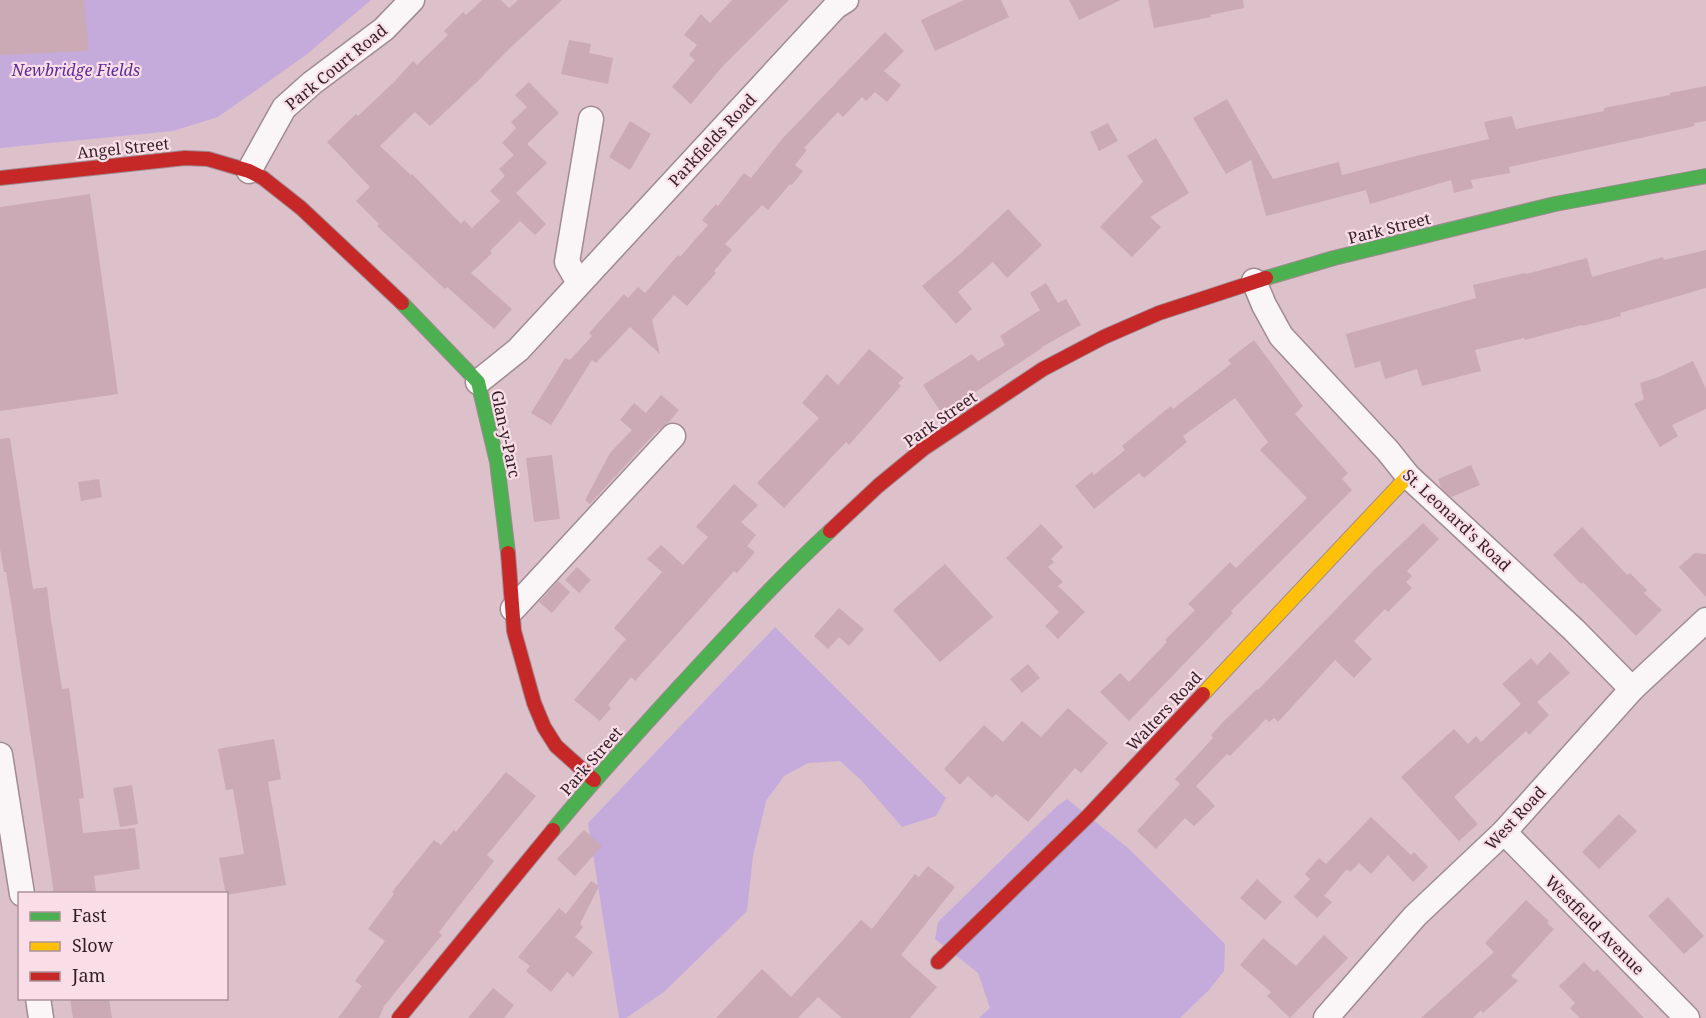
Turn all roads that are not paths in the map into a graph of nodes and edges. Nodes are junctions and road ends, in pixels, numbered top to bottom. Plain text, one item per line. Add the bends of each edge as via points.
1 (412, 0) edge
2 (846, 0) edge
3 (591, 119) dead end
4 (249, 171) junction
5 (1706, 176) edge
6 (0, 177) edge
7 (1254, 281) junction
8 (579, 283) junction
9 (478, 382) junction
10 (673, 436) dead end
11 (1408, 476) junction
12 (513, 609) junction
13 (1706, 620) edge
14 (1632, 689) junction
15 (0, 755) edge
16 (594, 780) junction
17 (1504, 832) junction
18 (22, 892) edge
19 (938, 962) dead end
20 (38, 1000) edge
21 (41, 1018) edge
22 (399, 1018) edge
23 (1326, 1018) edge
24 (1687, 1018) edge

1 - 4 street, Park Court Road via 384,29 284,108
2 - 8 street, Parkfields Road
3 - 8 street via 567,262
4 - 6 street, Angel Street via 208,159 185,158
4 - 9 street, Glan-y-Parc via 301,208 406,307
5 - 7 street, Park Street via 1555,204
7 - 11 street, St. Leonard's Road via 1281,336
7 - 16 street, Park Street via 1159,313 1104,337 1043,369 923,450 801,558
8 - 9 street, Parkfields Road via 518,350
9 - 12 street, Glan-y-Parc via 497,462
10 - 12 street
11 - 14 street, St. Leonard's Road
11 - 19 street, Walters Road via 1088,816
12 - 16 street, Glan-y-Parc via 514,631 544,727 556,746
13 - 14 street, West Road
14 - 17 street, West Road
15 - 18 street
16 - 22 street, Park Street
17 - 23 street, West Road via 1415,916
17 - 24 street, Westfield Avenue
20 - 21 street

